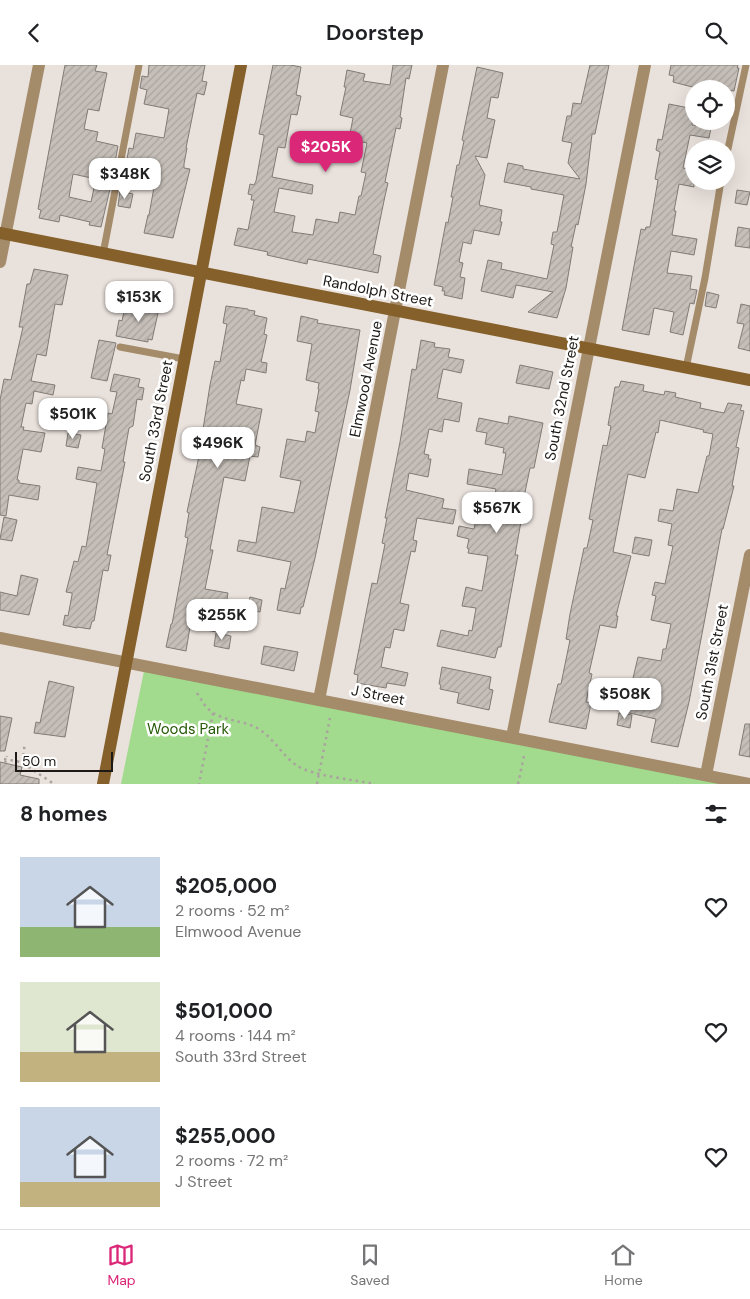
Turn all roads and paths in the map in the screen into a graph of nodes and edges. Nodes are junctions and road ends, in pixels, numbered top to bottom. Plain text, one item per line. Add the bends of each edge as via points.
1 (39, 65) edge
2 (139, 65) edge
3 (241, 65) edge
4 (443, 65) edge
5 (645, 65) edge
6 (746, 65) edge
7 (730, 140) edge
8 (720, 190) edge
9 (3, 234) edge
10 (103, 254) junction
11 (0, 263) edge
12 (201, 273) junction
13 (396, 311) junction
14 (120, 347) dead end
15 (589, 349) junction
16 (184, 359) junction
17 (686, 368) junction
18 (750, 380) edge
19 (750, 555) edge
20 (0, 638) edge
21 (125, 662) junction
22 (197, 693) dead end
23 (319, 700) junction
24 (213, 713) junction
25 (330, 718) dead end
26 (512, 737) junction
27 (25, 743) dead end
28 (524, 756) dead end
29 (5, 763) dead end
30 (22, 763) junction
31 (319, 773) junction
32 (706, 775) junction
33 (54, 784) edge
34 (102, 784) edge
35 (199, 784) edge
36 (317, 784) edge
37 (375, 784) edge
38 (518, 784) edge
39 (750, 784) edge

1 - 9 street
2 - 10 lane
3 - 12 main road, South 33rd Street
4 - 13 street, Elmwood Avenue
5 - 15 street, South 32nd Street
6 - 7 lane
8 - 17 lane
9 - 10 main road, Randolph Street
9 - 11 street
10 - 12 main road, Randolph Street
12 - 13 main road, Randolph Street
12 - 16 main road, South 33rd Street
13 - 15 main road, Randolph Street
13 - 23 street, Elmwood Avenue
14 - 16 lane
15 - 17 main road, Randolph Street
15 - 26 street, South 32nd Street
16 - 21 main road, South 33rd Street
17 - 18 main road, Randolph Street
19 - 32 street, South 31st Street
20 - 21 street, J Street
21 - 23 street, J Street
21 - 34 main road, South 33rd Street
22 - 24 path
23 - 26 street, J Street
24 - 31 path via 258,729 297,765
24 - 35 path
25 - 31 path
26 - 32 street, J Street
27 - 30 path
28 - 38 path
29 - 30 path via 6,758
30 - 33 path
31 - 36 path
31 - 37 path
32 - 39 street, J Street

